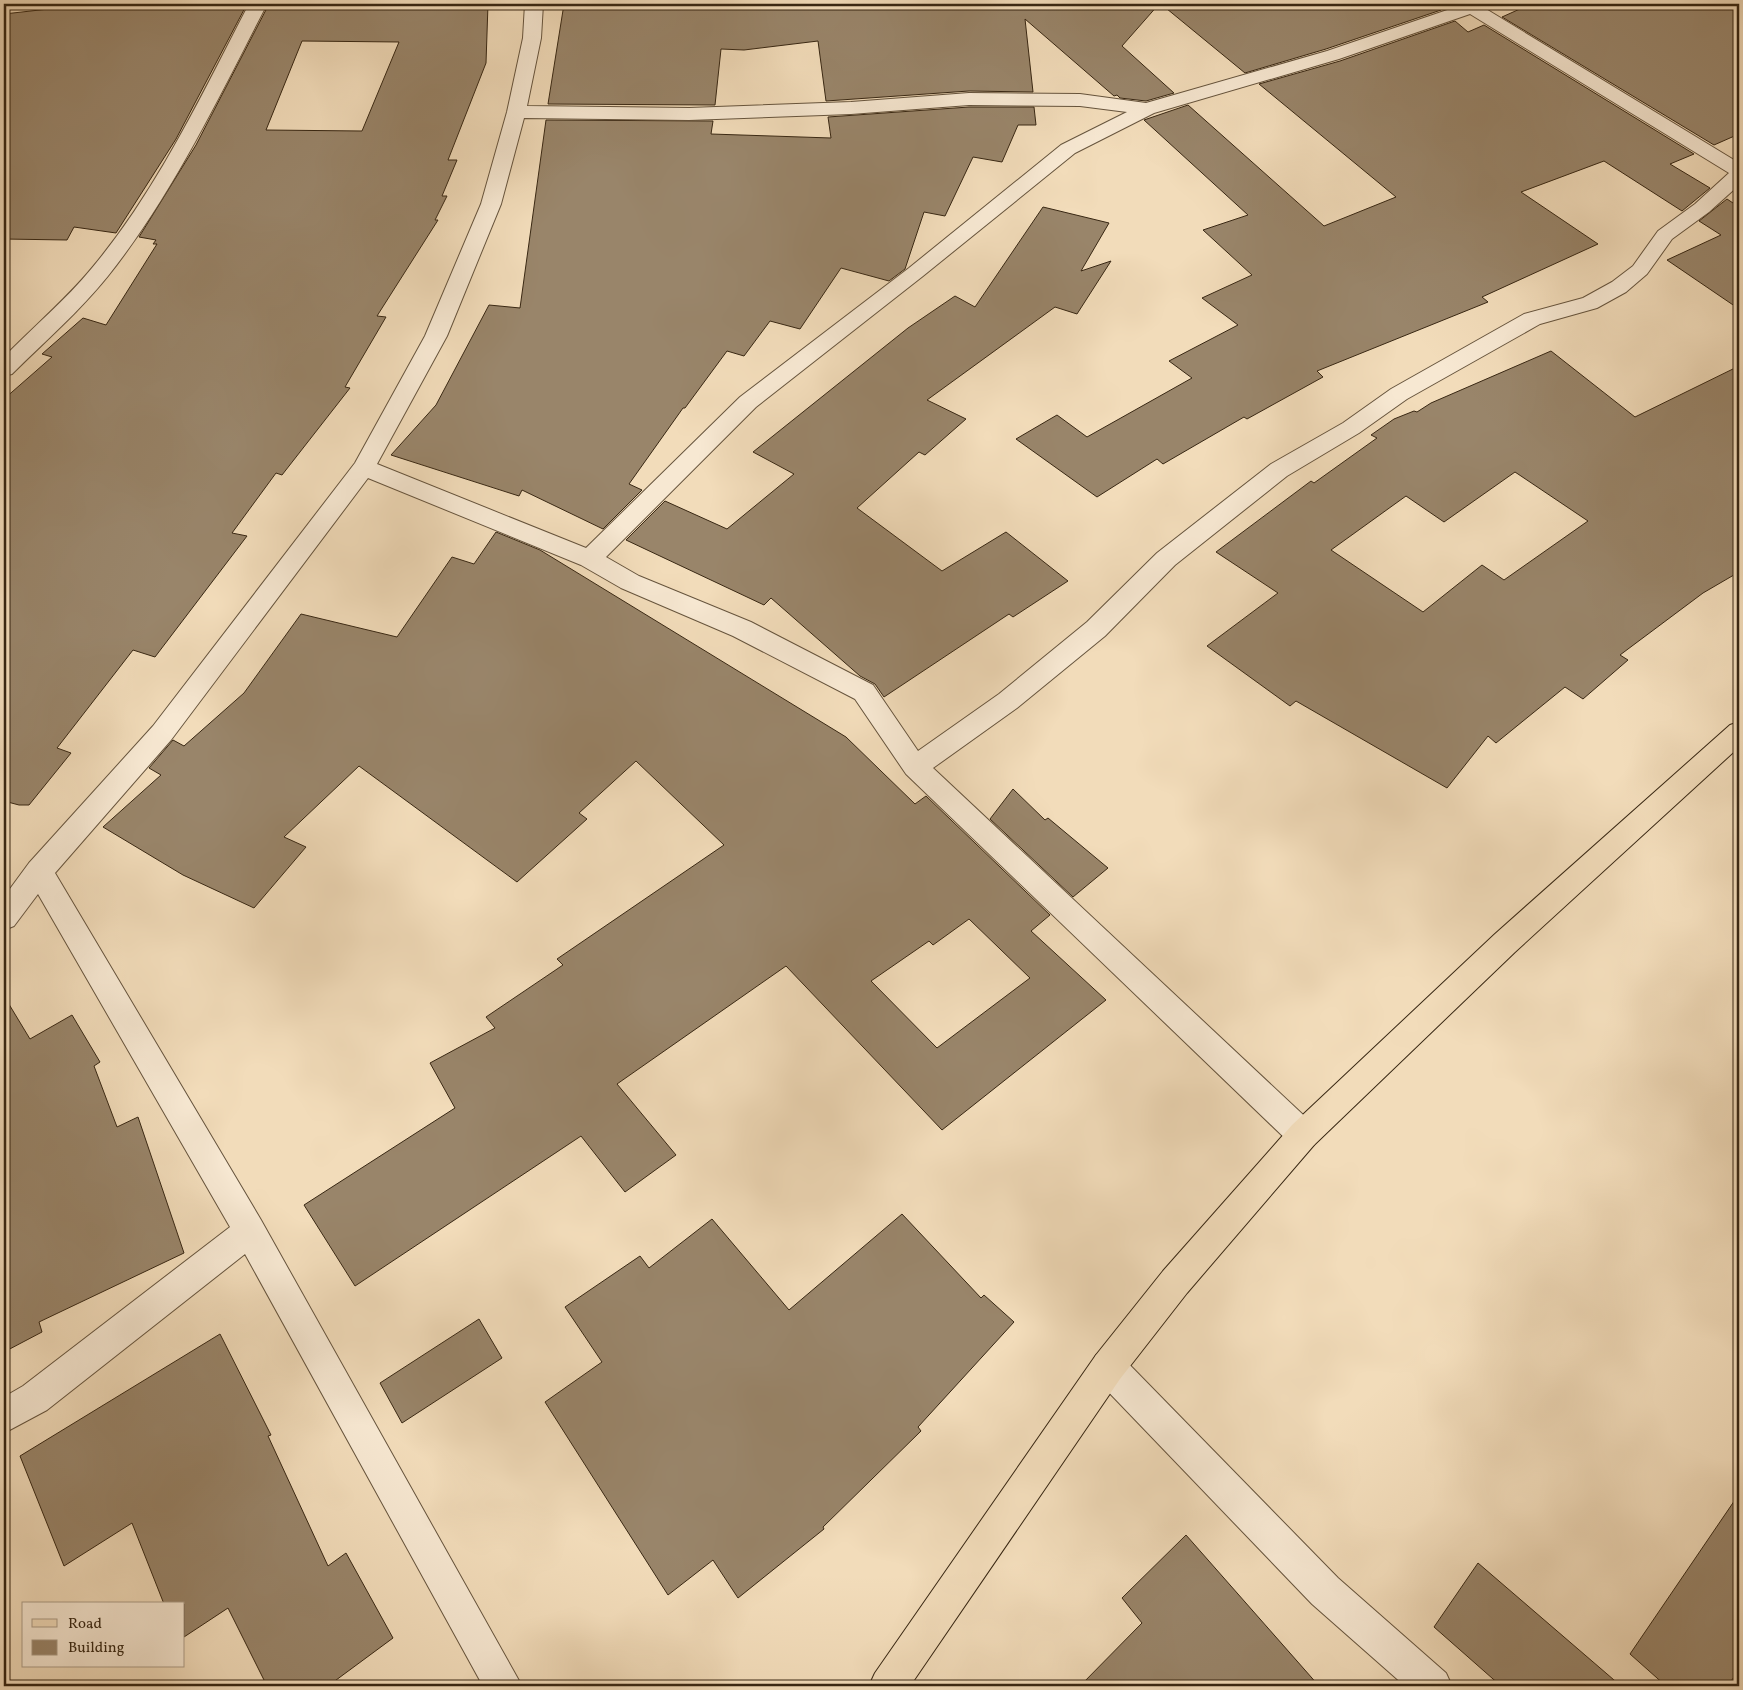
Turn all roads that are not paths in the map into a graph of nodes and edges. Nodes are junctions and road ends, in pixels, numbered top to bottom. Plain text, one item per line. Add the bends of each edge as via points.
1 (258, 4) edge
2 (534, 4) edge
3 (1473, 5) edge
4 (1147, 109) junction
5 (516, 112) junction
6 (1739, 171) edge
7 (1739, 175) edge
8 (4, 369) edge
9 (364, 466) junction
10 (590, 559) junction
11 (1739, 732) edge
12 (916, 766) junction
13 (39, 871) junction
14 (4, 918) edge
15 (1303, 1135) junction
16 (250, 1231) junction
17 (1108, 1367) junction
18 (4, 1416) edge
19 (503, 1686) edge
20 (888, 1686) edge
21 (1433, 1686) edge

1 - 8 street via 138,222 99,273
2 - 5 street via 532,38
3 - 4 street via 1333,55
3 - 6 street
4 - 5 street via 1080,100 969,99 851,108 689,114
4 - 10 street via 1068,149 748,402
5 - 9 street via 491,204 436,336
7 - 12 street via 1665,235 1640,270 1619,287 1590,302 1532,319 1399,394 1351,428 1279,470 1166,559 1082,641 1008,701
9 - 10 street
9 - 13 street via 162,733
10 - 12 street via 630,582 742,629 864,692
11 - 15 main road via 1505,943
12 - 15 street
13 - 14 street
13 - 16 street
15 - 17 main road via 1175,1282
16 - 18 street via 35,1398
16 - 19 street
17 - 20 main road
17 - 21 street via 1325,1590

